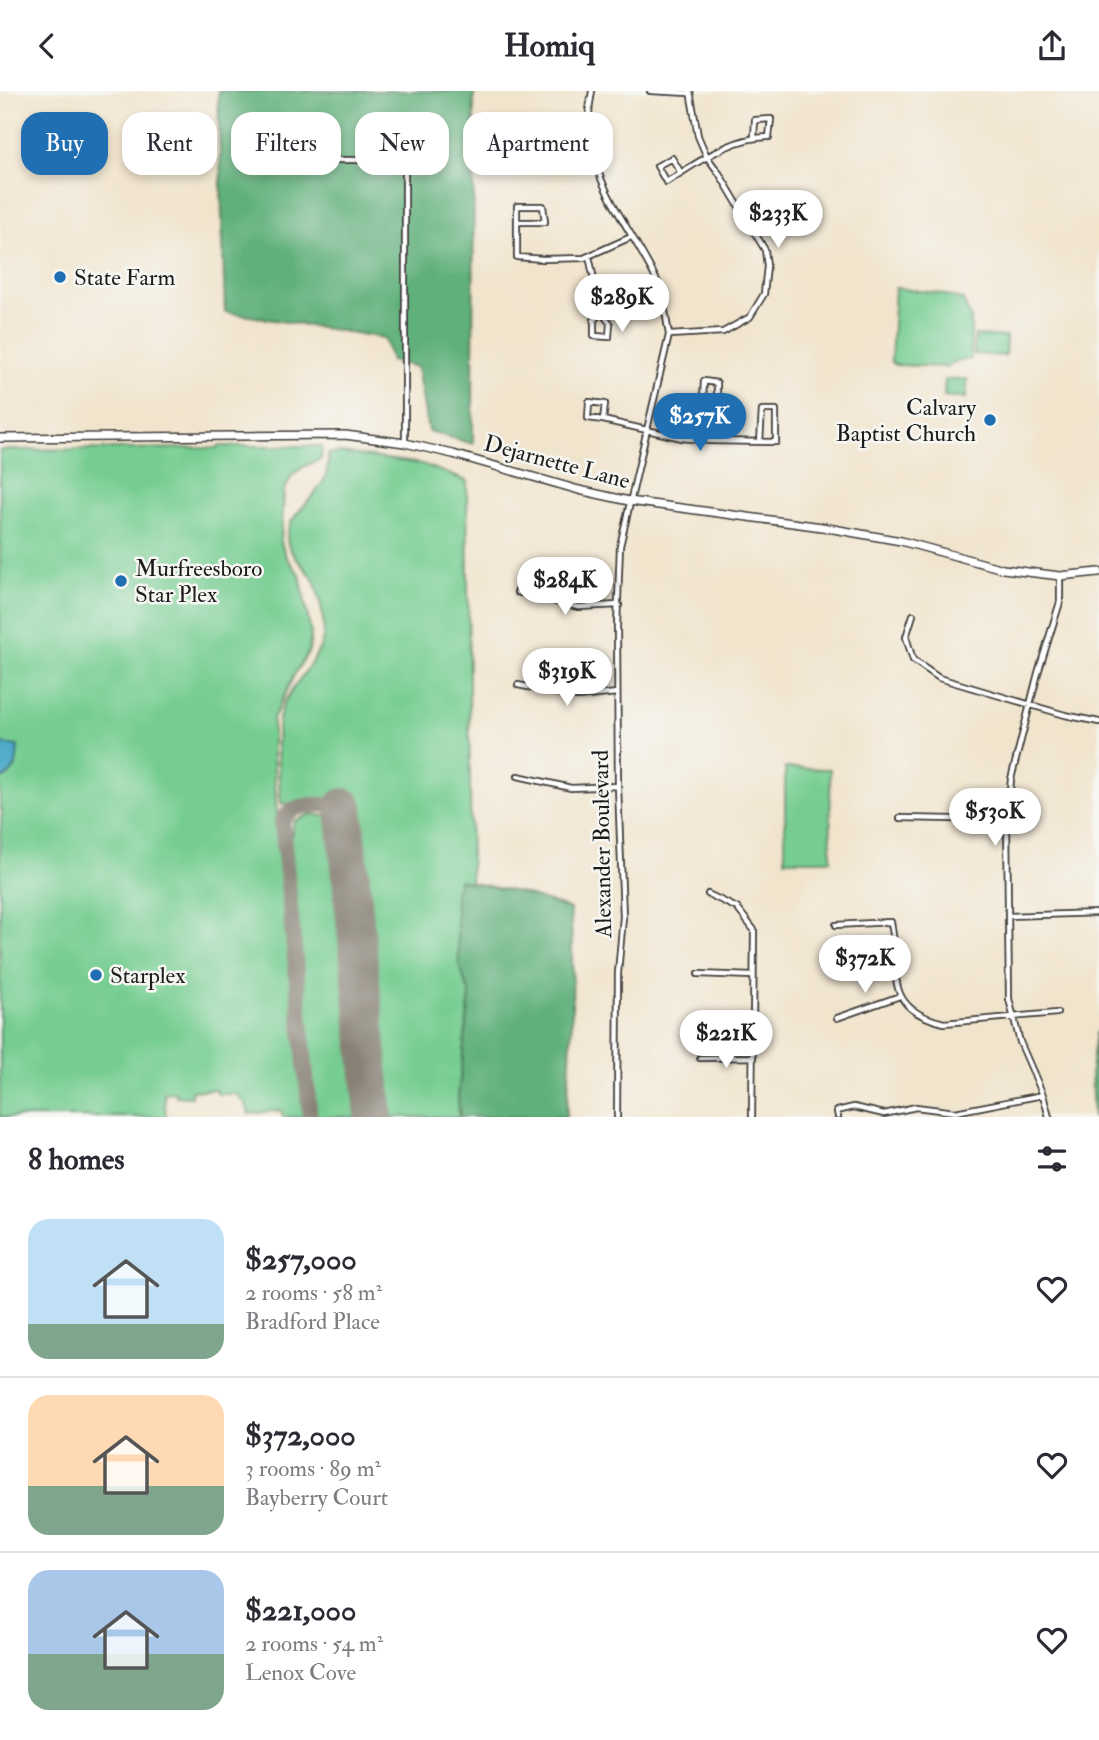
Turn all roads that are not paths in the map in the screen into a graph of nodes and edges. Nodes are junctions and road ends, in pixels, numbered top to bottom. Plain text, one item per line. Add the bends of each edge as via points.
1 (592, 91) edge
2 (650, 91) edge
3 (666, 92) edge
4 (690, 92) edge
5 (754, 137) junction
6 (707, 157) junction
7 (341, 160) edge
8 (681, 173) junction
9 (768, 206) dead end
10 (745, 218) junction
11 (517, 222) junction
12 (631, 237) junction
13 (589, 256) junction
14 (601, 312) junction
15 (669, 335) junction
16 (710, 402) junction
17 (603, 420) junction
18 (647, 429) junction
19 (0, 438) edge
20 (710, 441) junction
21 (760, 442) junction
22 (405, 443) junction
23 (629, 501) junction
24 (1099, 572) edge
25 (1060, 576) junction
26 (517, 592) dead end
27 (619, 605) junction
28 (913, 615) dead end
29 (518, 685) dead end
30 (617, 693) junction
31 (1031, 705) junction
32 (1099, 722) edge
33 (518, 776) dead end
34 (618, 786) junction
35 (900, 818) dead end
36 (1007, 820) junction
37 (708, 894) dead end
38 (1099, 913) edge
39 (1008, 916) junction
40 (836, 925) dead end
41 (698, 974) dead end
42 (754, 976) junction
43 (900, 996) junction
44 (1058, 1013) dead end
45 (837, 1017) dead end
46 (1015, 1017) junction
47 (752, 1057) junction
48 (700, 1058) dead end
49 (1043, 1095) junction
50 (617, 1117) edge
51 (752, 1117) edge
52 (838, 1117) edge
53 (1049, 1117) edge

1 - 12 street, Alexander Boulevard via 589,138 594,166
2 - 3 street
3 - 4 street
4 - 6 street
5 - 5 street via 755,120 771,119 769,137
5 - 6 street
6 - 8 street
6 - 10 street
7 - 22 street via 405,160
8 - 8 street via 666,182 657,166 672,158
9 - 10 street
10 - 15 street via 765,250 768,265 764,294 750,317 723,332
11 - 11 street via 545,222 543,206 517,205
11 - 13 street via 517,257
12 - 13 street
12 - 15 street, Alexander Boulevard via 658,283
13 - 14 street
14 - 14 street via 594,320 594,336 609,337 610,323
15 - 18 street, Alexander Boulevard
16 - 16 street via 717,399 717,383 704,381 703,399
16 - 20 street
17 - 17 street via 588,418 589,402 605,404
17 - 18 street
18 - 20 street
18 - 23 street, Alexander Boulevard
19 - 22 main road, Dejarnette Lane via 345,435
20 - 21 street
21 - 21 street via 776,442 776,410 762,409
22 - 23 main road, Dejarnette Lane
23 - 25 main road, Dejarnette Lane via 822,527 901,541 1003,569
23 - 27 street, Alexander Boulevard via 621,546
24 - 25 main road, Dejarnette Lane
25 - 31 street via 1059,602
26 - 27 street via 578,607
27 - 30 street, Alexander Boulevard
28 - 31 street via 906,637 913,660 939,678
29 - 30 street via 578,697
30 - 34 street, Alexander Boulevard
31 - 32 street
31 - 36 street via 1011,779
33 - 34 street via 571,788
34 - 50 street, Alexander Boulevard via 623,917
35 - 36 street
36 - 39 street
37 - 42 street via 737,908 754,930
38 - 39 street
39 - 46 street via 1009,999
40 - 43 street via 891,922 896,947 894,978
41 - 42 street
42 - 47 street
43 - 45 street
43 - 46 street via 912,1011 944,1023
44 - 46 street
46 - 49 street via 1020,1042
47 - 48 street
47 - 51 street
49 - 52 street via 955,1112 916,1108 884,1114 854,1107 837,1111
49 - 53 street

